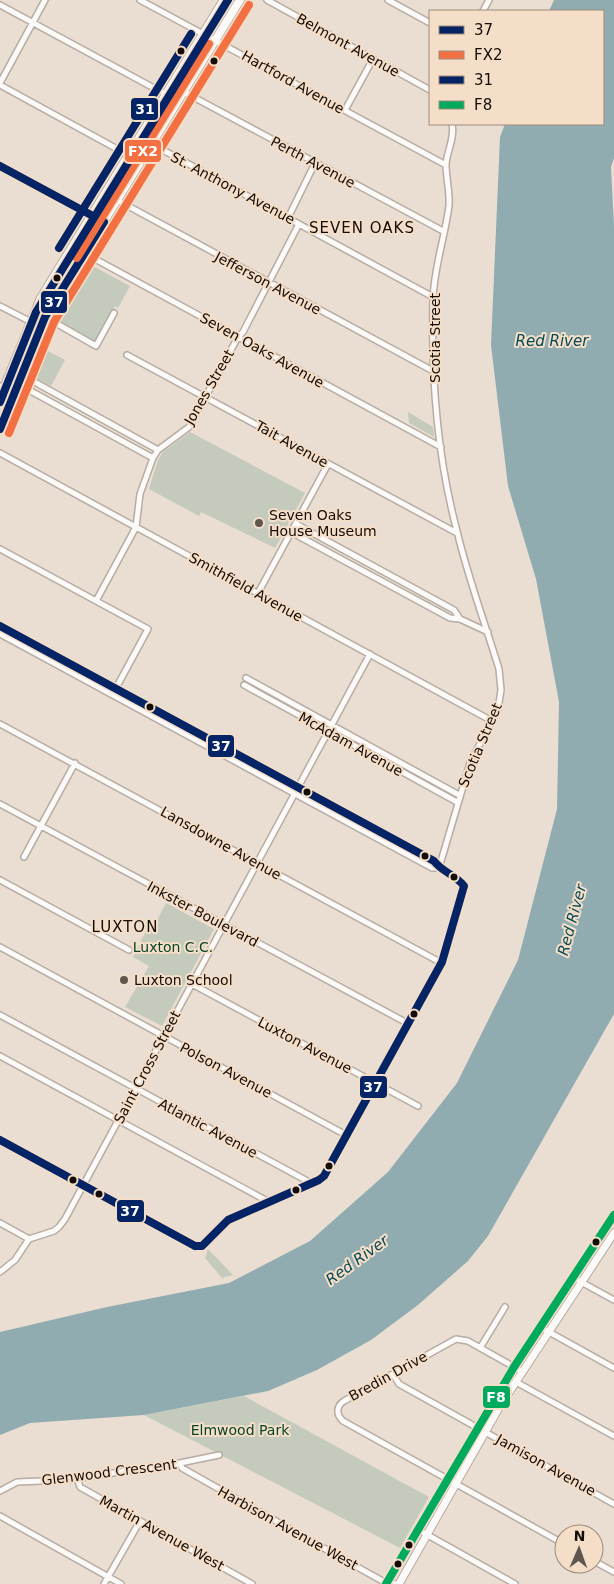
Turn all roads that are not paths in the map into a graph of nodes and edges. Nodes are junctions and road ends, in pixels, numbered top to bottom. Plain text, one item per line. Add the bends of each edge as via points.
1 (45, 0) edge
2 (140, 0) edge
3 (224, 0) edge
4 (240, 0) edge
5 (267, 0) edge
6 (388, 0) edge
7 (0, 5) edge
8 (33, 22) junction
9 (429, 22) edge
10 (203, 34) junction
11 (216, 40) junction
12 (373, 59) junction
13 (177, 74) junction
14 (0, 84) edge
15 (429, 89) edge
16 (184, 92) junction
17 (165, 94) junction
18 (345, 110) junction
19 (172, 111) junction
20 (452, 125) edge
21 (139, 137) junction
22 (152, 144) junction
23 (128, 155) junction
24 (141, 162) junction
25 (315, 163) junction
26 (446, 165) junction
27 (0, 166) edge
28 (104, 194) junction
29 (117, 201) junction
30 (91, 215) junction
31 (288, 218) junction
32 (104, 222) junction
33 (299, 224) junction
34 (443, 231) junction
35 (84, 253) junction
36 (269, 283) junction
37 (47, 287) junction
38 (433, 297) junction
39 (54, 302) junction
40 (0, 306) edge
41 (114, 313) dead end
42 (45, 317) junction
43 (31, 322) junction
44 (41, 327) junction
45 (238, 337) junction
46 (127, 355) dead end
47 (433, 371) junction
48 (10, 372) junction
49 (22, 375) junction
50 (18, 384) junction
51 (2, 387) edge
52 (14, 393) junction
53 (206, 397) junction
54 (0, 398) edge
55 (0, 429) edge
56 (441, 447) junction
57 (158, 450) junction
58 (0, 453) edge
59 (153, 458) junction
60 (328, 464) junction
61 (296, 524) junction
62 (136, 527) junction
63 (292, 532) junction
64 (457, 532) junction
65 (0, 549) edge
66 (258, 593) junction
67 (96, 601) junction
68 (460, 619) junction
69 (0, 626) edge
70 (488, 632) junction
71 (0, 634) edge
72 (370, 654) junction
73 (246, 678) dead end
74 (244, 685) dead end
75 (116, 689) junction
76 (112, 695) junction
77 (492, 721) junction
78 (0, 724) edge
79 (332, 725) junction
80 (328, 731) junction
81 (75, 764) junction
82 (298, 788) junction
83 (295, 794) junction
84 (460, 795) junction
85 (457, 802) junction
86 (0, 804) edge
87 (41, 826) junction
88 (24, 857) dead end
89 (258, 862) junction
90 (439, 868) junction
91 (0, 880) edge
92 (224, 925) junction
93 (0, 947) edge
94 (129, 950) dead end
95 (442, 962) junction
96 (192, 984) junction
97 (0, 1015) edge
98 (407, 1023) junction
99 (164, 1036) junction
100 (0, 1056) edge
101 (374, 1082) junction
102 (136, 1088) junction
103 (418, 1106) dead end
104 (119, 1120) junction
105 (346, 1135) junction
106 (0, 1140) edge
107 (311, 1183) junction
108 (83, 1186) junction
109 (269, 1202) junction
110 (614, 1215) edge
111 (0, 1224) edge
112 (605, 1228) junction
113 (614, 1232) edge
114 (29, 1239) junction
115 (0, 1272) edge
116 (572, 1278) junction
117 (582, 1282) junction
118 (614, 1300) edge
119 (505, 1307) dead end
120 (540, 1327) junction
121 (549, 1332) junction
122 (480, 1348) junction
123 (514, 1367) junction
124 (614, 1368) edge
125 (523, 1372) junction
126 (393, 1374) junction
127 (516, 1382) junction
128 (477, 1427) junction
129 (486, 1432) junction
130 (614, 1436) edge
131 (219, 1455) dead end
132 (180, 1463) junction
133 (77, 1478) junction
134 (447, 1478) junction
135 (456, 1484) junction
136 (0, 1491) edge
137 (614, 1504) edge
138 (0, 1516) edge
139 (140, 1521) junction
140 (417, 1529) junction
141 (427, 1535) junction
142 (554, 1538) edge
143 (108, 1577) junction
144 (386, 1583) edge
145 (104, 1584) edge
146 (121, 1584) edge
147 (252, 1584) edge
148 (399, 1584) edge
149 (515, 1584) edge

1 - 8 street
2 - 10 street, Hartford Avenue
3 - 10 main road
4 - 11 main road
5 - 12 street, Belmont Avenue
6 - 9 street
7 - 8 street
8 - 14 street
8 - 17 street
10 - 11 street, Hartford Avenue
10 - 13 main road
11 - 16 main road
11 - 18 street, Hartford Avenue
12 - 15 street, Belmont Avenue
12 - 18 street
13 - 16 main road via 177,83
13 - 17 main road
14 - 23 street
16 - 19 main road
16 - 25 street, Perth Avenue
17 - 19 main road via 171,101
17 - 21 main road
18 - 26 street, Hartford Avenue
19 - 22 main road
20 - 26 street, Scotia Street
21 - 22 street, St. Anthony Avenue
21 - 23 main road
22 - 24 main road
22 - 31 street, St. Anthony Avenue
23 - 24 street
23 - 28 main road
24 - 29 main road
25 - 31 street
25 - 34 street, Perth Avenue
26 - 34 street, Scotia Street via 449,202
27 - 30 main road
28 - 29 street, Jefferson Avenue
28 - 30 main road
29 - 32 main road
29 - 36 street, Jefferson Avenue
30 - 32 main road
30 - 37 main road
31 - 33 street, St. Anthony Avenue
32 - 35 main road
33 - 36 street, Jones Street
33 - 38 street, St. Anthony Avenue
34 - 38 street, Scotia Street
35 - 39 main road
35 - 45 street, Seven Oaks Avenue
36 - 45 street, Jones Street
36 - 47 street, Jefferson Avenue
37 - 39 main road via 49,299
37 - 43 main road
38 - 47 street, Scotia Street
39 - 42 main road
40 - 43 street
41 - 42 street via 96,346
42 - 44 main road
43 - 44 street
43 - 48 main road
44 - 49 main road
45 - 53 street, Jones Street
45 - 56 street, Seven Oaks Avenue
46 - 53 street, Tait Avenue
47 - 56 street, Scotia Street
48 - 49 street
48 - 50 street
48 - 51 main road
49 - 50 main road
49 - 57 street
50 - 52 main road
50 - 59 street
51 - 52 street
51 - 54 main road
52 - 55 main road
53 - 57 street, Jones Street via 189,427
53 - 60 street, Tait Avenue
56 - 64 street, Scotia Street
57 - 59 street, Jones Street
58 - 62 street, Smithfield Avenue
59 - 62 street, Jones Street via 140,494
60 - 61 street
60 - 64 street, Tait Avenue
61 - 63 street
61 - 68 street via 454,610
62 - 66 street, Smithfield Avenue
62 - 67 street, Jones Street
63 - 66 street
63 - 68 street via 450,618
64 - 70 street, Scotia Street
65 - 67 street
66 - 72 street, Smithfield Avenue
67 - 75 street via 148,629
68 - 70 street
69 - 75 street
70 - 77 street, Scotia Street via 501,679 500,700
71 - 76 street
72 - 77 street, Smithfield Avenue
72 - 79 street, Saint Cross Street
73 - 79 street, McAdam Avenue
74 - 80 street, McAdam Avenue
75 - 76 street
75 - 82 street
76 - 83 street
77 - 84 street, Scotia Street via 470,763
78 - 81 street, Lansdowne Avenue
79 - 80 street, Saint Cross Street
79 - 84 street, McAdam Avenue
80 - 82 street, Saint Cross Street
80 - 85 street, McAdam Avenue
81 - 87 street
81 - 89 street, Lansdowne Avenue
82 - 83 street, Saint Cross Street
82 - 90 street via 434,861
83 - 89 street, Saint Cross Street
83 - 90 street via 432,868
84 - 85 street, Scotia Street
85 - 90 street, Scotia Street
86 - 87 street, Inkster Boulevard
87 - 88 street
87 - 92 street, Inkster Boulevard
89 - 92 street, Saint Cross Street
89 - 95 street, Lansdowne Avenue
90 - 95 street via 464,886
91 - 94 street
92 - 96 street, Saint Cross Street
92 - 98 street, Inkster Boulevard
93 - 99 street, Polson Avenue
95 - 98 street
96 - 99 street, Saint Cross Street
96 - 101 street, Luxton Avenue
97 - 102 street, Atlantic Avenue
98 - 101 street
99 - 102 street, Saint Cross Street
99 - 105 street, Polson Avenue
100 - 104 street
101 - 103 street, Luxton Avenue
101 - 105 street
102 - 104 street, Saint Cross Street
102 - 107 street, Atlantic Avenue
104 - 108 street, Saint Cross Street
104 - 109 street
105 - 107 street via 324,1176
106 - 108 street
107 - 109 street
108 - 109 street via 195,1246 202,1246 228,1220
108 - 114 street, Saint Cross Street via 59,1227
110 - 112 main road
111 - 114 street
112 - 113 main road
112 - 116 main road
113 - 117 main road
114 - 115 street via 15,1260
116 - 117 street
116 - 120 main road
117 - 118 street
117 - 121 main road
119 - 122 street
120 - 121 street
120 - 123 main road
121 - 124 street
121 - 125 main road
122 - 123 street, Bredin Drive
122 - 126 street, Bredin Drive via 465,1340 453,1340
123 - 125 street, Bredin Drive
123 - 128 main road
125 - 127 main road
126 - 128 street, Jamison Avenue via 399,1384
126 - 134 street, Bredin Drive via 341,1402 339,1417
127 - 129 main road
127 - 130 street
128 - 129 street, Jamison Avenue
128 - 134 main road
129 - 135 main road
129 - 137 street, Jamison Avenue
131 - 132 street, Glenwood Crescent
132 - 133 street, Glenwood Crescent
132 - 144 street, Harbison Avenue West via 182,1468
133 - 136 street, Glenwood Crescent via 17,1482
133 - 139 street, Martin Avenue West via 80,1487
134 - 135 street
134 - 140 main road
135 - 141 main road
135 - 142 street
138 - 143 street
139 - 143 street
139 - 147 street, Martin Avenue West
140 - 141 street
140 - 144 main road
141 - 148 main road
141 - 149 street
143 - 145 street
143 - 146 street
144 - 148 street, Harbison Avenue West

